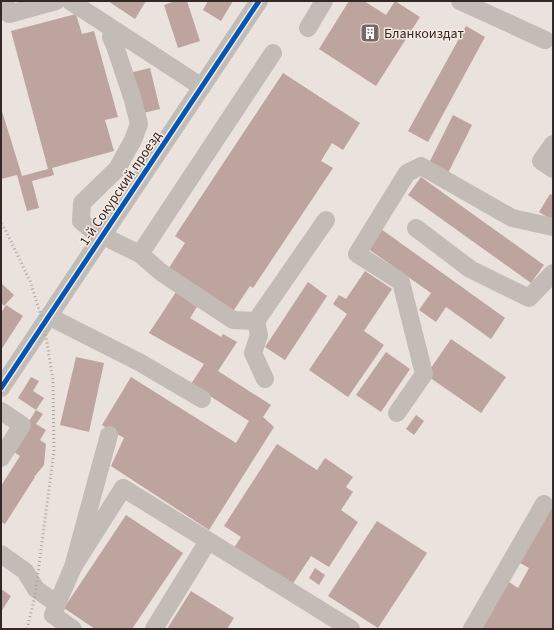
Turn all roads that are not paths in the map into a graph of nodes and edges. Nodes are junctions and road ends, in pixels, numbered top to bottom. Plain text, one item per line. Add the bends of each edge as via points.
1 (5, 1) edge
2 (56, 1) edge
3 (70, 1) edge
4 (259, 1) edge
5 (324, 1) edge
6 (460, 1) edge
7 (308, 28) dead end
8 (111, 37) dead end
9 (545, 40) dead end
10 (273, 53) dead end
11 (202, 87) junction
12 (553, 144) edge
13 (553, 168) edge
14 (326, 220) dead end
15 (553, 227) edge
16 (416, 228) dead end
17 (102, 237) junction
18 (140, 254) junction
19 (553, 273) edge
20 (50, 317) junction
21 (256, 321) junction
22 (265, 379) dead end
23 (1, 388) edge
24 (202, 399) dead end
25 (1, 411) edge
26 (398, 413) dead end
27 (109, 435) dead end
28 (1, 458) edge
29 (544, 504) dead end
30 (208, 541) junction
31 (1, 554) edge
32 (73, 567) junction
33 (57, 604) junction
34 (72, 629) edge
35 (154, 629) edge
36 (351, 629) edge
37 (472, 629) edge

1 - 2 street via 9,14
3 - 11 street
4 - 11 street, 1-й Сокурский проезд
5 - 7 street
6 - 9 street
8 - 17 street via 139,124 117,169 82,202 81,221
10 - 18 street
11 - 17 street, 1-й Сокурский проезд
12 - 13 street via 541,161
14 - 21 street
15 - 26 street via 512,218 421,166 407,173 357,254 401,282 424,374
16 - 19 street via 470,269 529,298
17 - 18 street
17 - 20 street, 1-й Сокурский проезд
18 - 21 street via 162,273 232,320
20 - 23 street, 1-й Сокурский проезд
20 - 24 street via 139,362
21 - 22 street via 259,335 253,353
25 - 28 street via 22,425
27 - 32 street
29 - 37 street
30 - 32 street via 123,488
30 - 35 street
30 - 36 street
31 - 33 street via 25,571 36,589
32 - 33 street
33 - 34 street via 53,615

